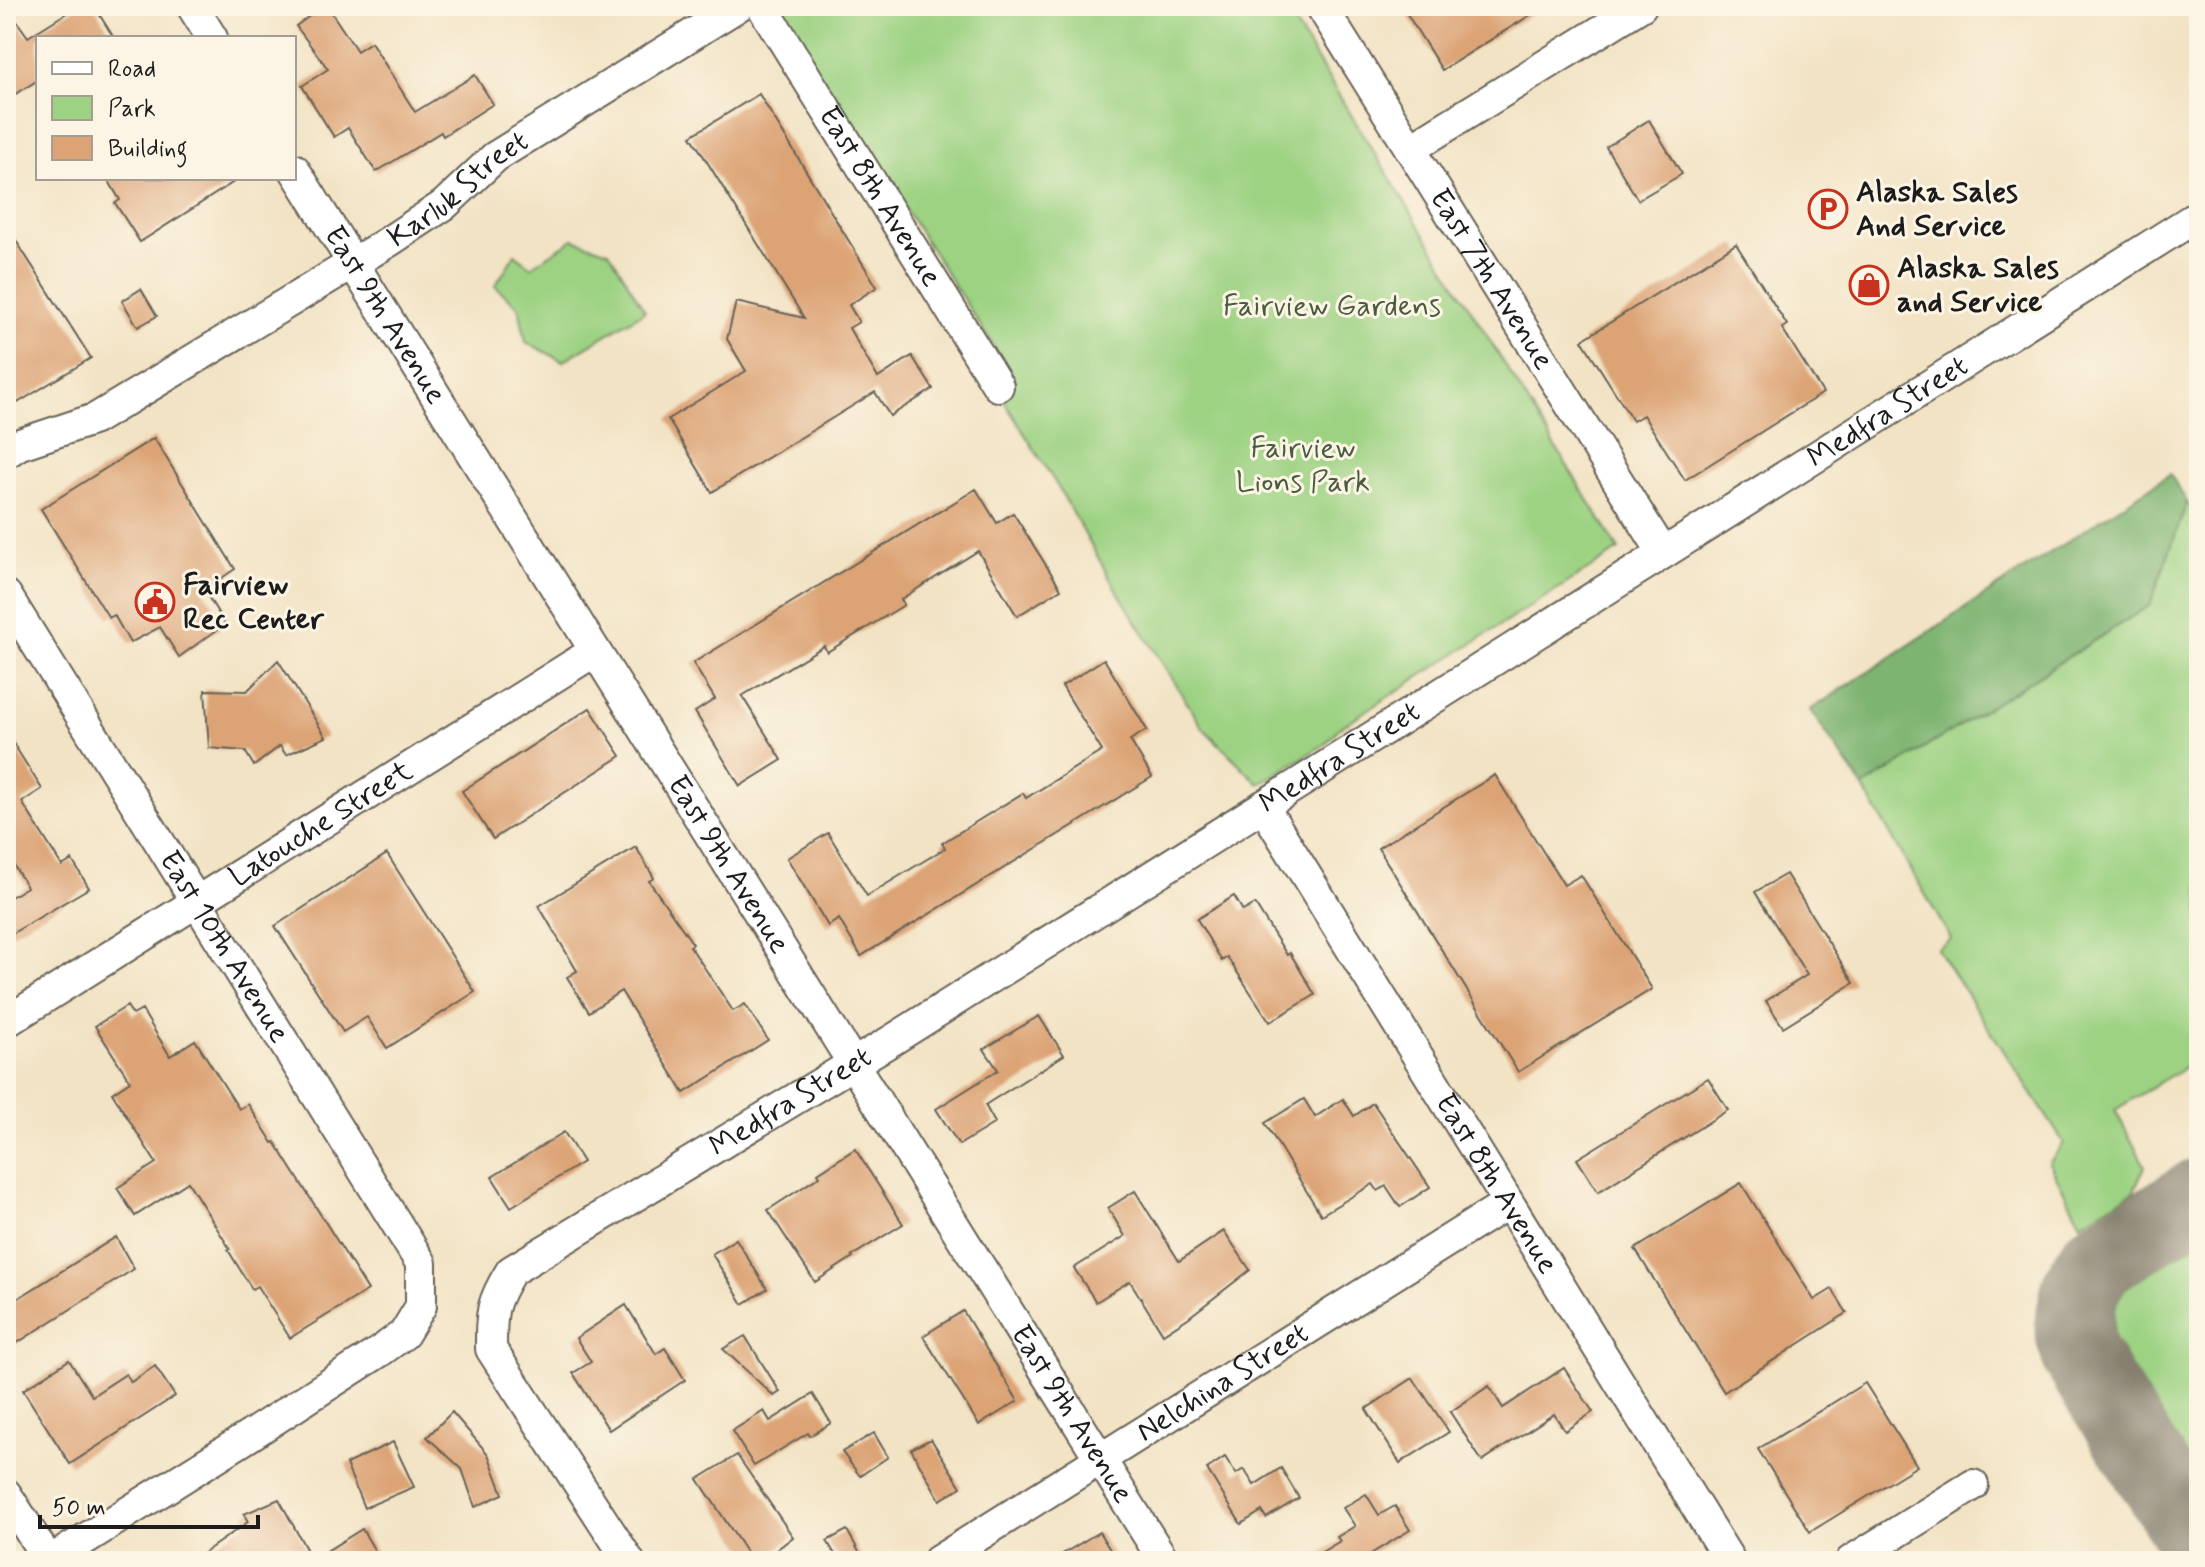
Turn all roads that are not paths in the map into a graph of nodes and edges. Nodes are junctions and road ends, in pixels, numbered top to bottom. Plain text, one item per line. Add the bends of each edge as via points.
1 (192, 6) edge
2 (738, 6) edge
3 (762, 6) edge
4 (1321, 6) edge
5 (1641, 6) edge
6 (211, 36) edge
7 (1410, 149) junction
8 (296, 172) edge
9 (2199, 215) edge
10 (352, 263) junction
11 (998, 386) dead end
12 (6, 453) edge
13 (1663, 553) junction
14 (6, 595) edge
15 (595, 651) junction
16 (1263, 806) junction
17 (197, 902) junction
18 (6, 1022) edge
19 (853, 1064) junction
20 (1508, 1203) junction
21 (1100, 1459) junction
22 (1973, 1485) dead end
23 (6, 1494) edge
24 (49, 1561) edge
25 (629, 1561) edge
26 (938, 1561) edge
27 (1164, 1561) edge
28 (1730, 1561) edge
29 (1851, 1561) edge

1 - 6 street
2 - 10 street, Karluk Street via 495,157 444,205
3 - 11 street, East 8th Avenue
4 - 7 street, East 7th Avenue
5 - 7 street
7 - 13 street, East 7th Avenue
8 - 10 street, East 9th Avenue
9 - 13 street, Medfra Street
10 - 12 street, Karluk Street via 95,419
10 - 15 street, East 9th Avenue
13 - 16 street, Medfra Street
14 - 17 street, East 10th Avenue
15 - 17 street, Latouche Street
15 - 19 street, East 9th Avenue
16 - 19 street, Medfra Street
16 - 20 street, East 8th Avenue
17 - 18 street, Latouche Street
17 - 24 street, East 10th Avenue via 421,1263 421,1306 404,1334 379,1352
19 - 21 street, East 9th Avenue
19 - 25 street, Medfra Street via 511,1271 500,1289 492,1308 491,1349
20 - 21 street, Nelchina Street
20 - 28 street, East 8th Avenue
21 - 26 street, Nelchina Street
21 - 27 street, East 9th Avenue
22 - 29 street
23 - 24 street

